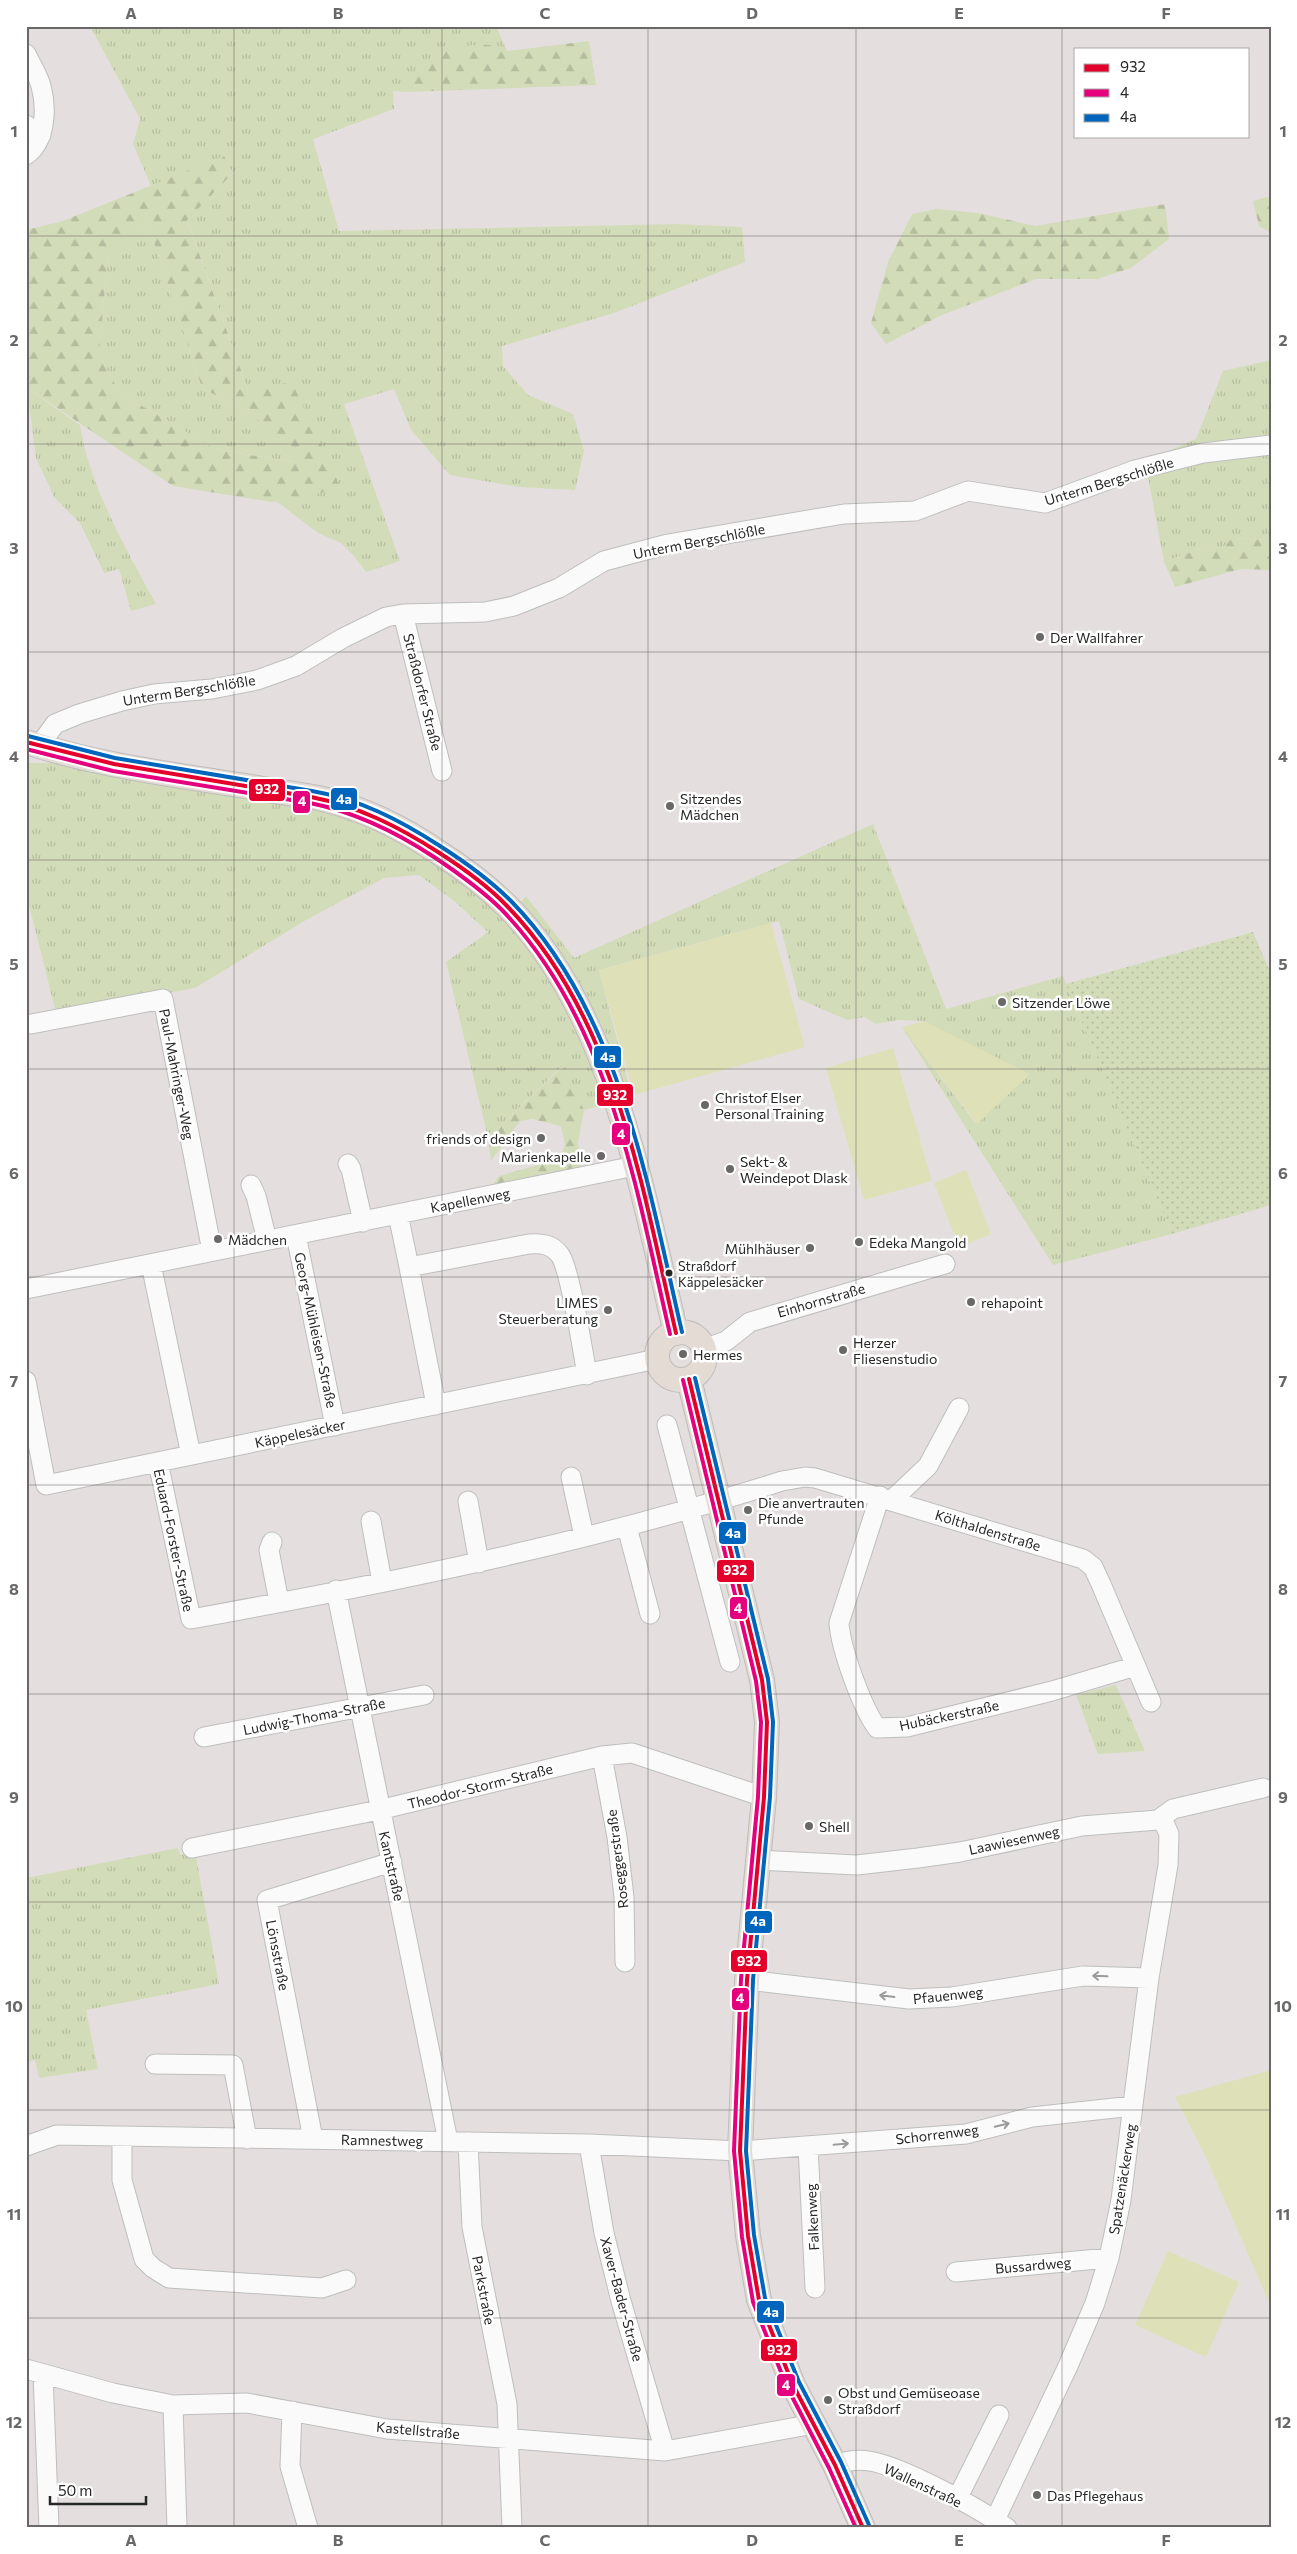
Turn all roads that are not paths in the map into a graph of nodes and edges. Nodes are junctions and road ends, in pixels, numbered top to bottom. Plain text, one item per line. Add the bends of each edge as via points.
1 (26, 54) edge
2 (34, 130) edge
3 (26, 155) edge
4 (1271, 445) edge
5 (403, 614) junction
6 (32, 744) edge
7 (442, 771) dead end
8 (31, 1024) dead end
9 (348, 1164) dead end
10 (636, 1166) junction
11 (251, 1185) dead end
12 (398, 1214) junction
13 (362, 1222) junction
14 (296, 1234) junction
15 (267, 1240) junction
16 (212, 1251) junction
17 (151, 1264) junction
18 (945, 1264) dead end
19 (409, 1267) junction
20 (26, 1289) edge
21 (676, 1333) junction
22 (704, 1350) junction
23 (657, 1359) junction
24 (587, 1374) junction
25 (689, 1379) junction
26 (26, 1382) edge
27 (436, 1405) junction
28 (959, 1408) dead end
29 (667, 1425) dead end
30 (335, 1426) junction
31 (191, 1455) junction
32 (158, 1462) junction
33 (570, 1477) dead end
34 (886, 1498) junction
35 (468, 1501) dead end
36 (719, 1501) junction
37 (689, 1510) junction
38 (371, 1520) dead end
39 (627, 1527) junction
40 (584, 1536) junction
41 (272, 1542) dead end
42 (479, 1563) junction
43 (382, 1582) junction
44 (336, 1590) junction
45 (279, 1602) junction
46 (650, 1614) dead end
47 (730, 1662) dead end
48 (1136, 1666) junction
49 (424, 1694) dead end
50 (1151, 1702) dead end
51 (360, 1707) junction
52 (204, 1736) dead end
53 (602, 1756) junction
54 (1263, 1788) dead end
55 (764, 1797) junction
56 (379, 1810) junction
57 (1158, 1820) junction
58 (192, 1848) dead end
59 (759, 1860) junction
60 (392, 1862) junction
61 (625, 1962) dead end
62 (1149, 1978) junction
63 (747, 1980) junction
64 (155, 2064) dead end
65 (1133, 2106) junction
66 (122, 2138) junction
67 (247, 2139) junction
68 (313, 2139) junction
69 (448, 2141) junction
70 (468, 2142) junction
71 (589, 2144) junction
72 (26, 2146) edge
73 (808, 2146) junction
74 (740, 2151) junction
75 (1109, 2258) junction
76 (956, 2272) dead end
77 (346, 2280) dead end
78 (815, 2288) dead end
79 (35, 2371) edge
80 (173, 2405) junction
81 (292, 2411) junction
82 (999, 2415) dead end
83 (814, 2424) junction
84 (507, 2437) junction
85 (666, 2451) junction
86 (835, 2465) junction
87 (957, 2499) junction
88 (1001, 2524) edge
89 (49, 2528) edge
90 (177, 2528) edge
91 (308, 2528) edge
92 (512, 2528) edge
93 (863, 2528) edge

1 - 2 street via 41,86 44,110
2 - 3 street via 34,150
4 - 5 street, Unterm Bergschlößle via 1204,453 1143,468 1045,503 968,491 915,511 844,514 668,544 604,562 559,588 514,606 486,612
5 - 6 street, Unterm Bergschlößle via 386,617 296,666 257,680 130,699 67,718
5 - 7 street, Straßdorfer Straße
6 - 10 main road via 115,764 326,800 363,812 411,834 477,880 508,908 545,952 594,1040
8 - 16 street, Paul-Mahringer-Weg via 163,999
9 - 13 street
10 - 12 street, Kapellenweg
10 - 21 main road
11 - 15 street
12 - 13 street, Kapellenweg
12 - 19 street
13 - 14 street, Georg-Mühleisen-Straße
14 - 15 street, Georg-Mühleisen-Straße
14 - 30 street, Georg-Mühleisen-Straße
15 - 16 street, Georg-Mühleisen-Straße
16 - 17 street, Georg-Mühleisen-Straße
17 - 20 street, Georg-Mühleisen-Straße
17 - 31 street
18 - 22 street, Einhornstraße via 750,1322 726,1341
19 - 24 street via 529,1244 551,1247 564,1262
19 - 27 street
21 - 22 main road via 693,1336
21 - 23 main road via 664,1339
22 - 25 main road via 701,1370
23 - 24 street, Käppelesäcker
23 - 25 main road via 666,1375
24 - 27 street, Käppelesäcker
25 - 36 main road
26 - 32 street, Käppelesäcker via 46,1485
27 - 30 street, Käppelesäcker
28 - 34 street via 928,1466
29 - 37 street
30 - 31 street, Käppelesäcker
31 - 32 street, Käppelesäcker
32 - 45 street, Eduard-Forster-Straße via 190,1619
33 - 40 street
34 - 36 street, Költhaldenstraße via 805,1477
34 - 48 street, Költhaldenstraße via 1083,1559 1093,1567
34 - 48 street, Hubäckerstraße via 839,1623 868,1716 878,1728 907,1727
35 - 42 street
36 - 37 street, Eduard-Forster-Straße
36 - 55 main road via 762,1680 767,1722
37 - 39 street, Eduard-Forster-Straße
37 - 47 street
38 - 43 street
39 - 40 street, Eduard-Forster-Straße
39 - 46 street
40 - 42 street, Eduard-Forster-Straße
41 - 45 street via 269,1550
42 - 43 street, Eduard-Forster-Straße
43 - 44 street, Eduard-Forster-Straße
44 - 45 street, Eduard-Forster-Straße
44 - 51 street, Kantstraße
48 - 50 street
49 - 51 street, Ludwig-Thoma-Straße
51 - 52 street, Ludwig-Thoma-Straße
51 - 56 street, Kantstraße
53 - 55 street, Theodor-Storm-Straße via 632,1753
53 - 56 street, Theodor-Storm-Straße
53 - 61 street, Roseggerstraße via 624,1898
54 - 57 street, Laawiesenweg via 1173,1809
55 - 59 main road
56 - 58 street, Theodor-Storm-Straße
56 - 60 street, Kantstraße
57 - 59 street, Laawiesenweg via 1082,1826 960,1852 866,1864
57 - 62 street, Spatzenäckerweg via 1164,1824 1168,1834 1168,1866
59 - 63 main road
60 - 68 street, Lönsstraße via 267,1900
60 - 69 street, Kantstraße
62 -> 63 street, Pfauenweg via 1083,1976 952,1997 909,1999
62 - 65 street, Spatzenäckerweg
63 - 74 main road
64 - 67 street via 234,2065
73 -> 65 street, Schorrenweg via 966,2134 1032,2117
65 - 75 street, Spatzenäckerweg via 1121,2200
66 - 67 street, Ramnestweg
66 - 72 street, Ramnestweg via 57,2135
66 - 77 street via 122,2180 144,2258 169,2278 322,2288
67 - 68 street, Ramnestweg
68 - 69 street, Ramnestweg
69 - 70 street, Ramnestweg
70 - 71 street, Ramnestweg
70 - 84 street, Parkstraße via 472,2227 507,2404
71 - 74 street, Ramnestweg
71 - 85 street, Xaver-Bader-Straße via 604,2233 621,2301
73 - 74 street, Schorrenweg
73 - 78 street, Falkenweg
74 - 83 main road via 748,2236 759,2300 793,2385
75 - 76 street, Bussardweg
75 - 88 street, Spatzenäckerweg via 1094,2304
79 - 80 street, Kastellstraße via 113,2393
79 - 89 street
80 - 81 street, Kastellstraße via 247,2403
80 - 90 street
81 - 84 street, Kastellstraße via 387,2429
81 - 91 street via 290,2466
82 - 87 street
83 - 85 street, Kastellstraße
83 - 86 main road
84 - 85 street, Kastellstraße
84 - 92 street, Parkstraße
86 - 87 street, Wallenstraße via 847,2460 870,2461
86 - 93 main road
87 - 88 street, Wallenstraße

